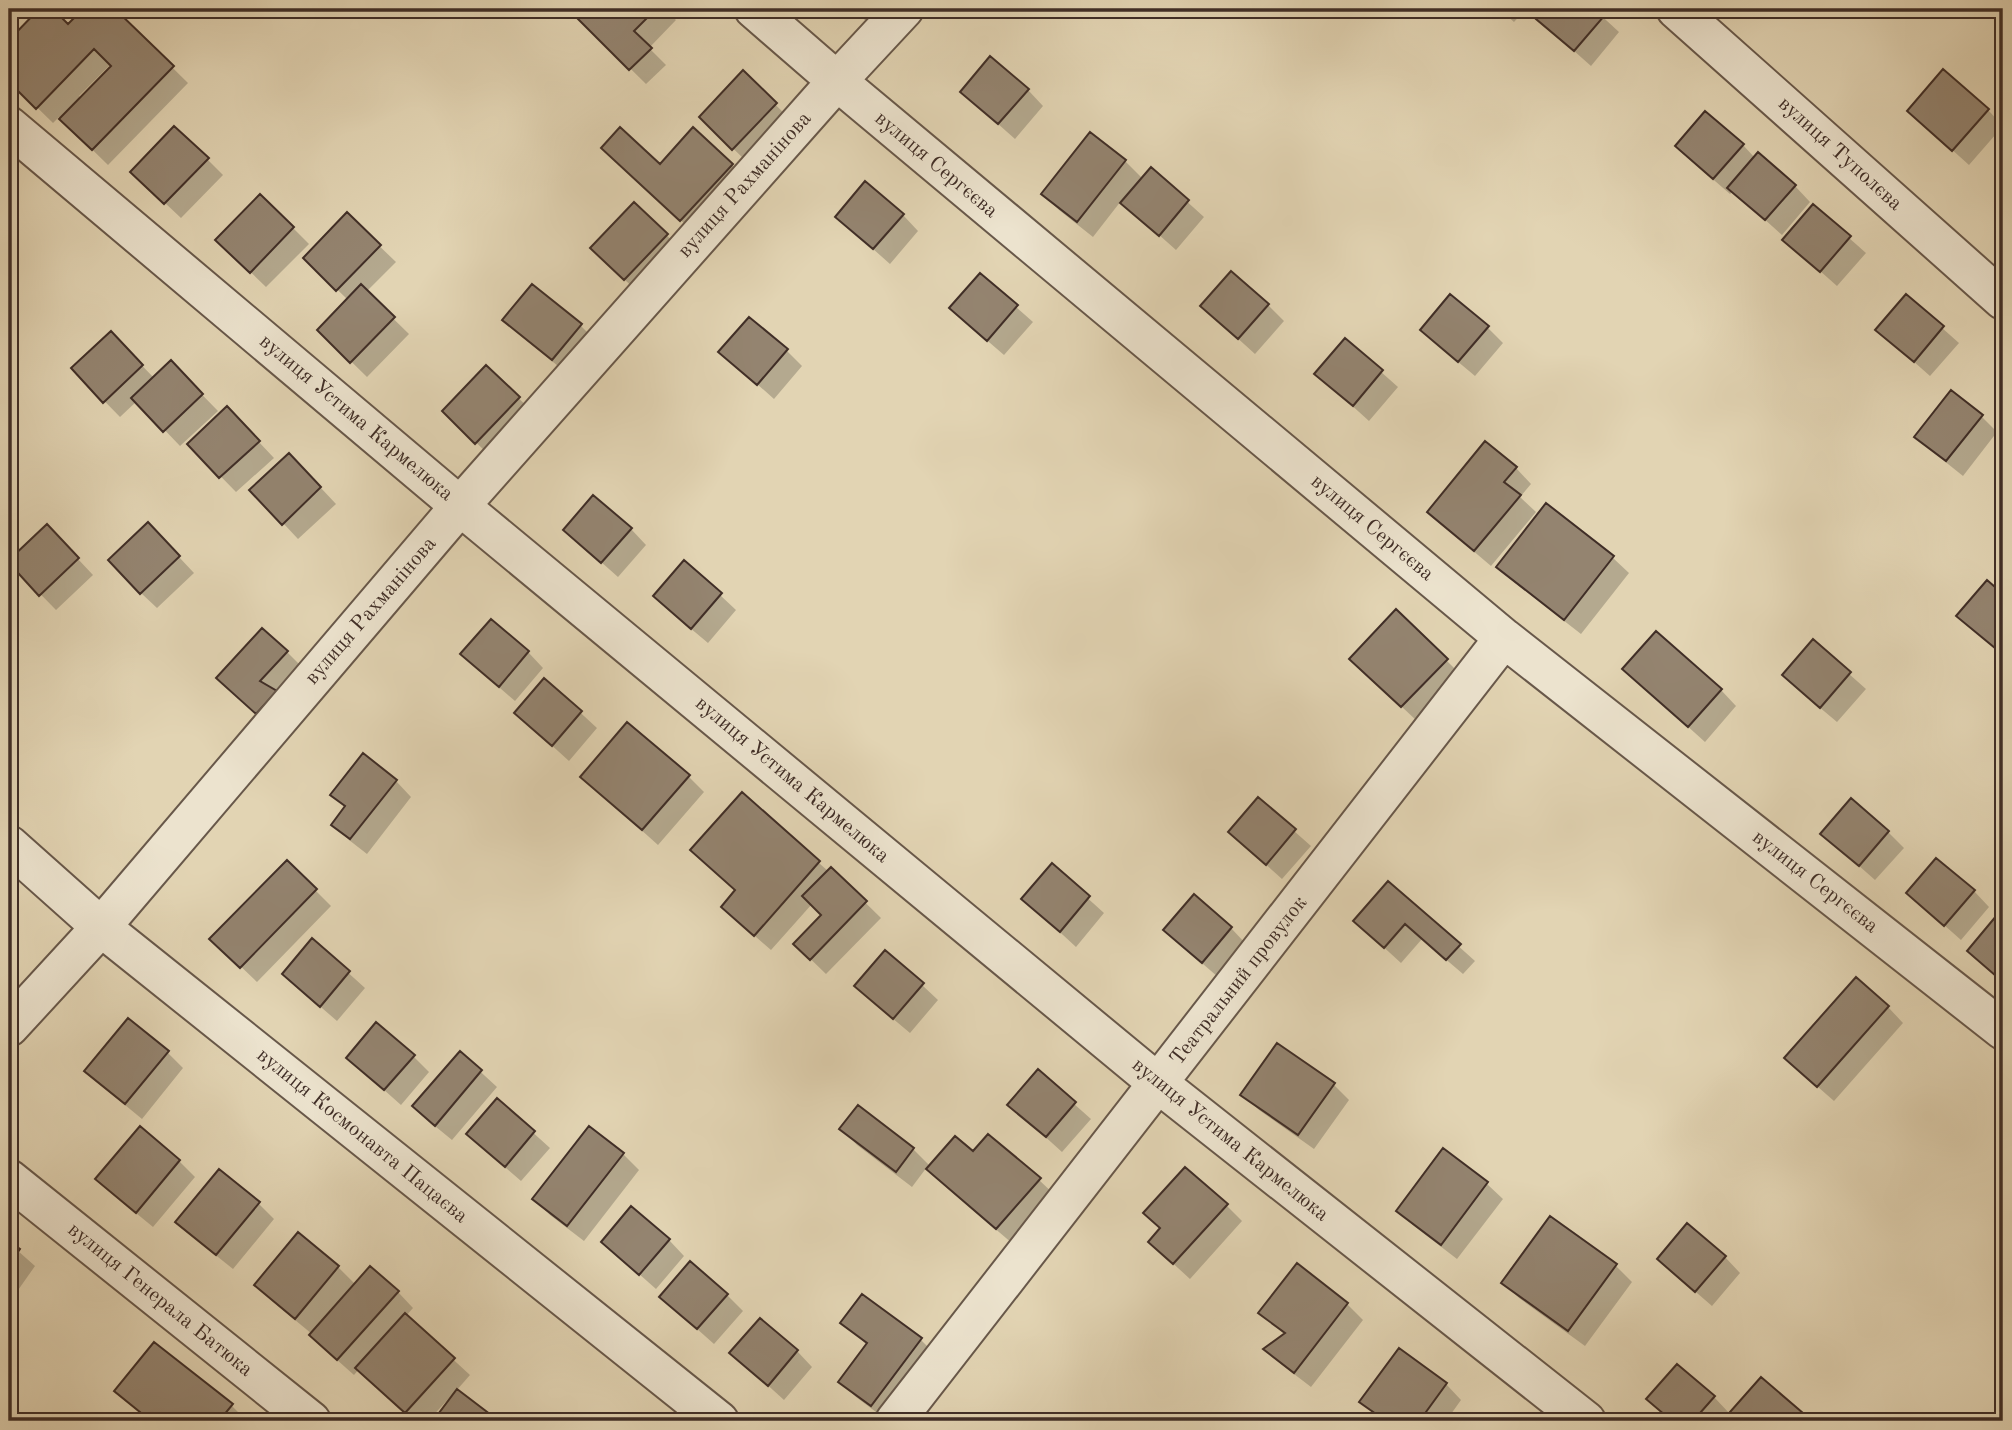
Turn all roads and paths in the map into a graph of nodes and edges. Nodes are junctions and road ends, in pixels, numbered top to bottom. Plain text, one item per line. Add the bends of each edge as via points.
1 (754, 9) edge
2 (904, 9) edge
3 (1676, 9) edge
4 (837, 82) junction
5 (9, 126) edge
6 (2003, 300) edge
7 (460, 506) junction
8 (1504, 638) junction
9 (9, 845) edge
10 (101, 927) junction
11 (9, 1027) edge
12 (2003, 1030) edge
13 (1159, 1084) junction
14 (9, 1179) edge
15 (311, 1421) edge
16 (719, 1421) edge
17 (895, 1421) edge
18 (1586, 1421) edge

1 - 4 street, вулиця Сергєєва
2 - 4 street, вулиця Рахманінова
3 - 6 street, вулиця Туполєва
4 - 7 street, вулиця Рахманінова
4 - 8 street, вулиця Сергєєва
5 - 7 street, вулиця Устима Кармелюка
7 - 10 street, вулиця Рахманінова
7 - 13 street, вулиця Устима Кармелюка
8 - 12 street, вулиця Сергєєва
8 - 13 street, Театральний провулок
9 - 10 street, вулиця Космонавта Пацаєва
10 - 11 street, вулиця Рахманінова
10 - 16 street, вулиця Космонавта Пацаєва
13 - 17 street, Театральний провулок
13 - 18 street, вулиця Устима Кармелюка
14 - 15 street, вулиця Генерала Батюка

